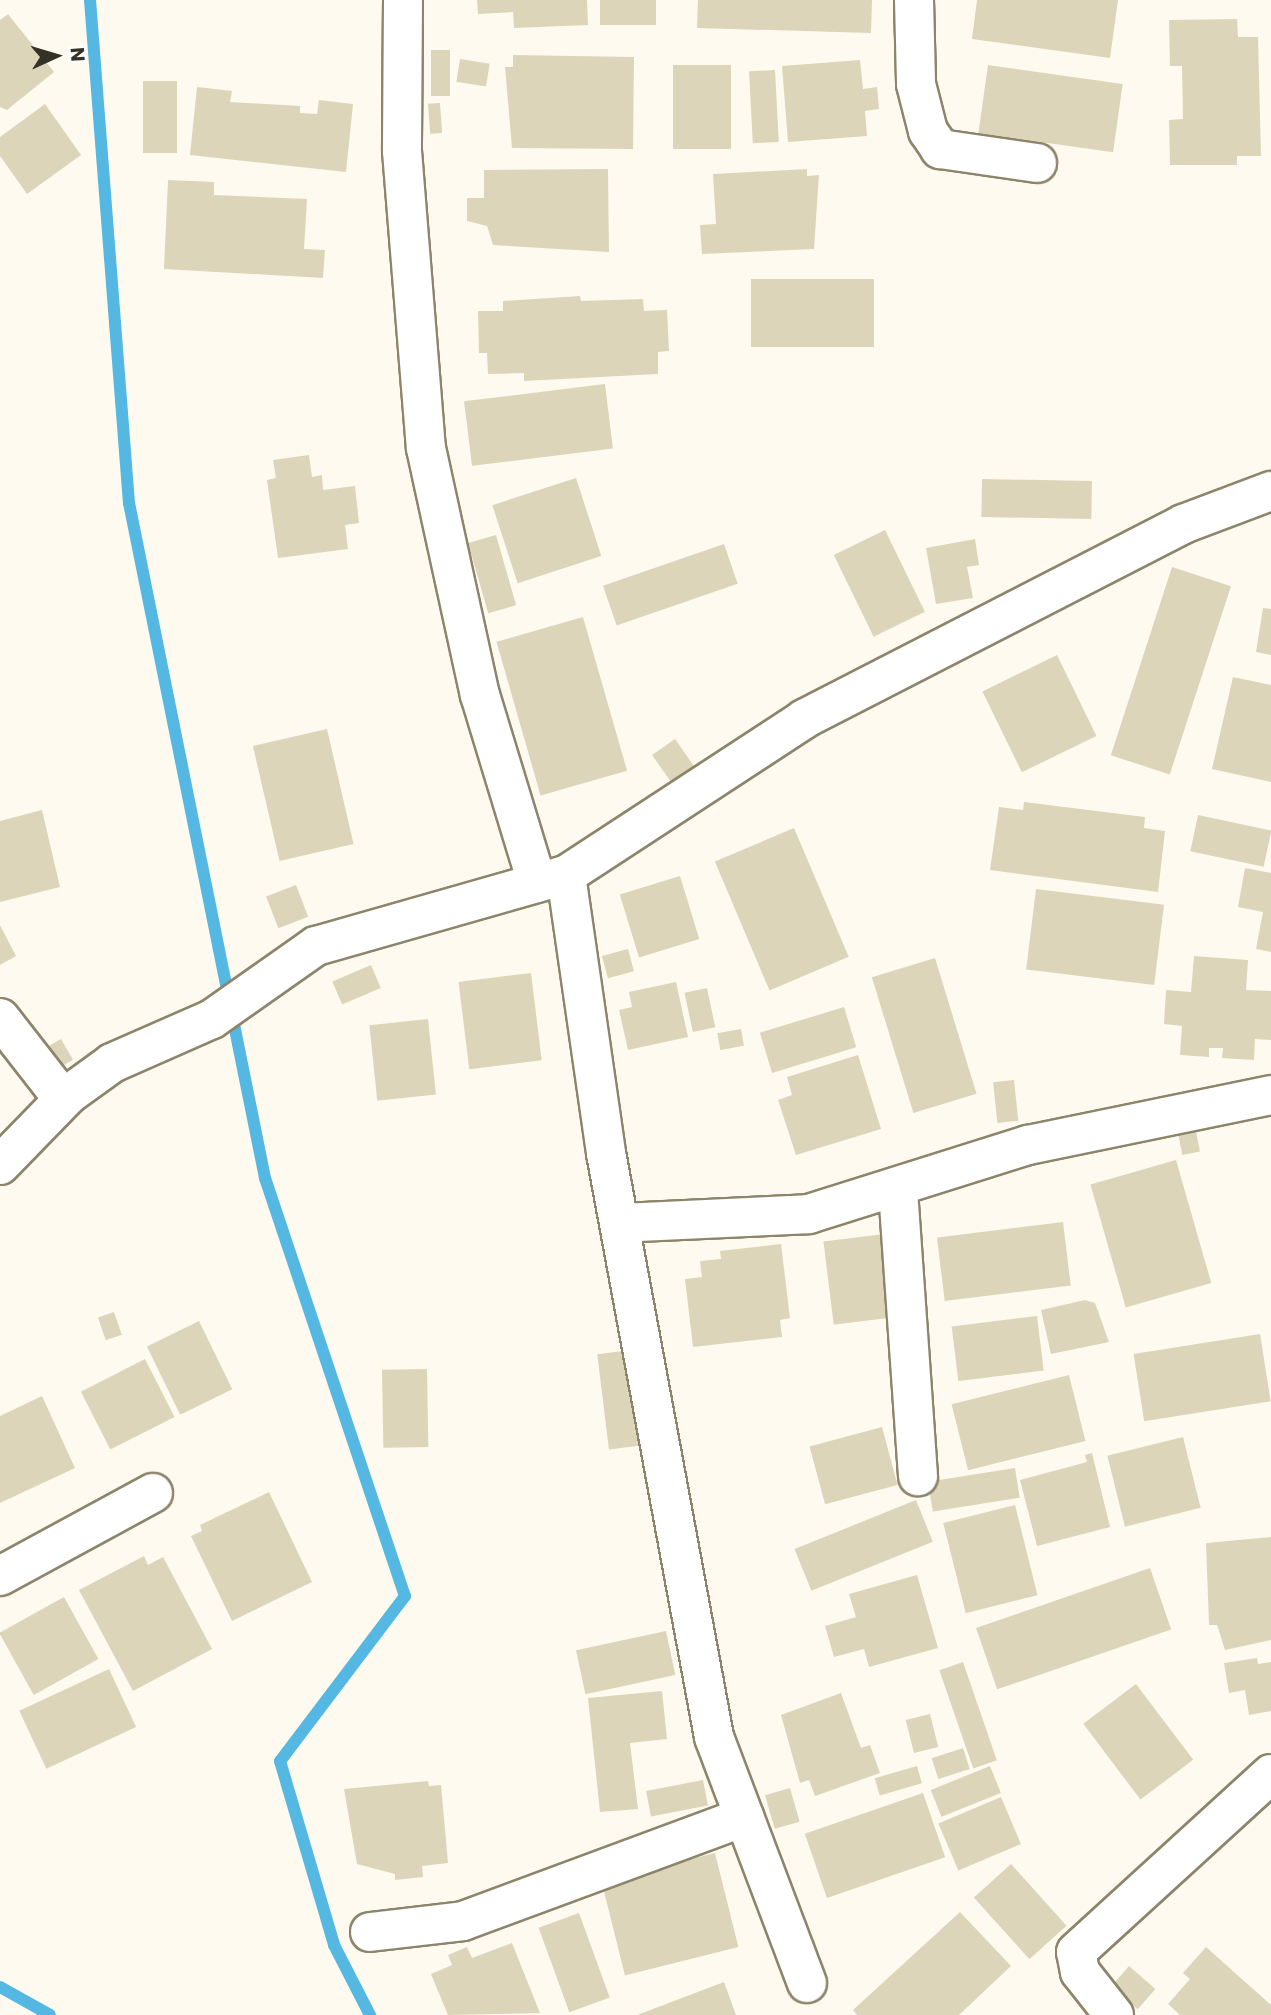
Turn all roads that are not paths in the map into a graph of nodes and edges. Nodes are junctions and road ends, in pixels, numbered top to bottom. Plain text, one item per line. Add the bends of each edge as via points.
1 (403, 0) edge
2 (914, 0) edge
3 (1037, 163) dead end
4 (1271, 491) edge
5 (552, 879) junction
6 (0, 1018) edge
7 (1271, 1095) edge
8 (63, 1099) junction
9 (0, 1165) edge
10 (898, 1190) junction
11 (620, 1223) junction
12 (918, 1476) dead end
13 (153, 1493) dead end
14 (0, 1576) edge
15 (1271, 1774) edge
16 (744, 1817) junction
17 (370, 1932) dead end
18 (807, 1983) dead end
19 (1114, 2015) edge

1 - 5 street via 402,150 426,448 480,695
2 - 3 street via 916,84 928,131 940,149
4 - 5 street via 1183,524 804,719
5 - 8 street via 316,946 212,1019 112,1063
5 - 11 street
6 - 8 street
7 - 10 street via 1028,1145
8 - 9 street
10 - 11 street via 809,1213
10 - 12 street
11 - 16 street via 714,1737
13 - 14 street
15 - 19 street via 1076,1952 1080,1972
16 - 17 street via 463,1922
16 - 18 street

